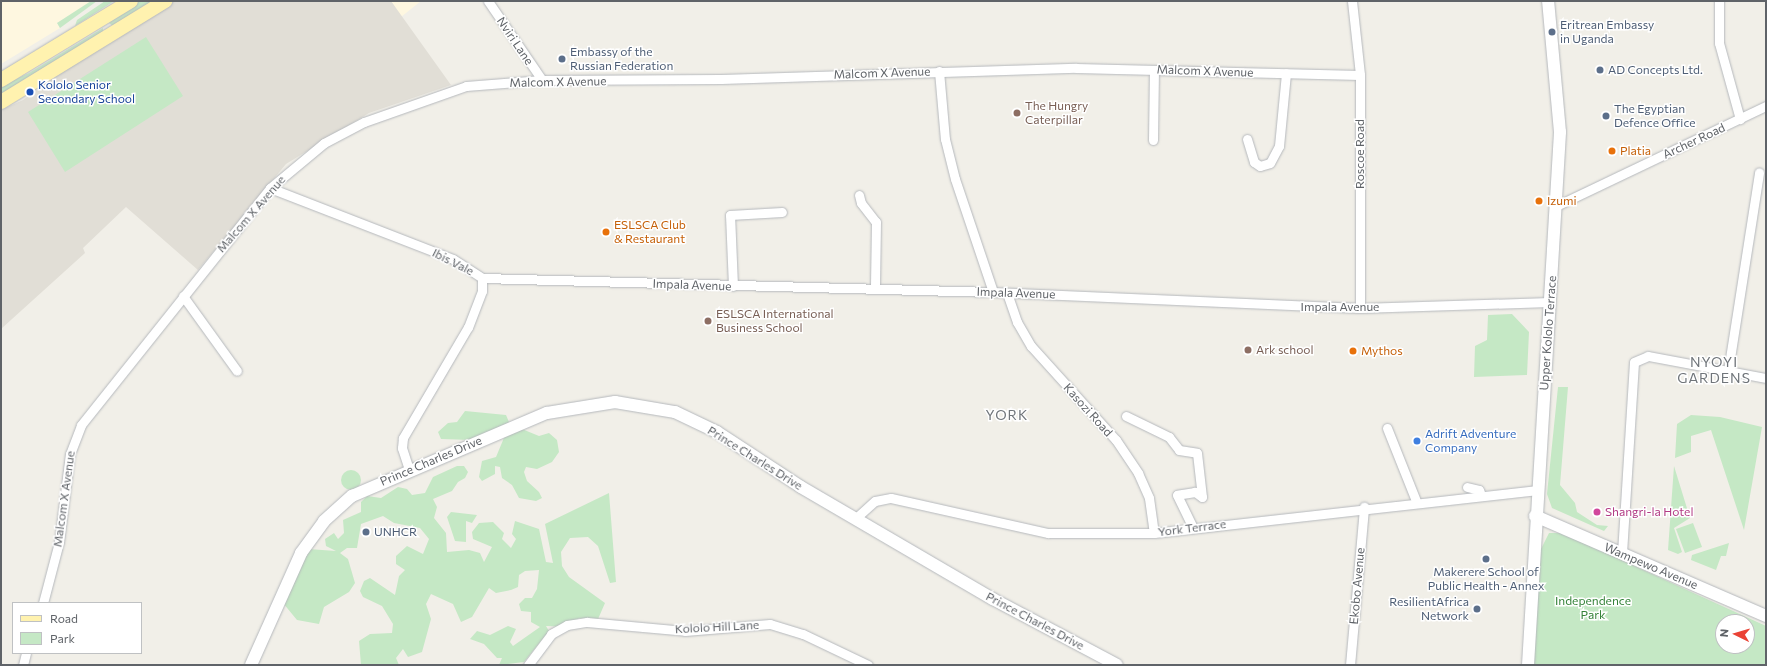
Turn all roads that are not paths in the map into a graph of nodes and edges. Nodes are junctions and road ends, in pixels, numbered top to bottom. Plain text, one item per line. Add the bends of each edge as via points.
1 (131, 1) edge
2 (165, 1) edge
3 (488, 1) edge
4 (1352, 1) edge
5 (1548, 1) edge
6 (1719, 1) edge
7 (100, 21) junction
8 (111, 34) junction
9 (939, 70) junction
10 (1154, 70) junction
11 (1286, 73) junction
12 (1360, 75) junction
13 (1, 80) edge
14 (542, 80) junction
15 (1, 102) edge
16 (1766, 106) edge
17 (1740, 119) junction
18 (1247, 139) dead end
19 (1153, 140) dead end
20 (1759, 172) dead end
21 (270, 188) junction
22 (859, 195) dead end
23 (1556, 206) junction
24 (782, 212) dead end
25 (482, 278) junction
26 (733, 286) junction
27 (875, 289) junction
28 (993, 292) junction
29 (1007, 293) junction
30 (183, 296) junction
31 (1550, 302) junction
32 (1360, 308) junction
33 (237, 371) dead end
34 (1728, 371) junction
35 (1766, 378) edge
36 (1126, 416) dead end
37 (1386, 428) dead end
38 (410, 469) junction
39 (1467, 487) dead end
40 (1536, 490) junction
41 (1481, 495) junction
42 (1416, 501) junction
43 (1364, 507) junction
44 (1535, 516) junction
45 (857, 517) junction
46 (1193, 528) junction
47 (1154, 533) junction
48 (1622, 553) junction
49 (42, 602) edge
50 (1766, 616) edge
51 (26, 654) edge
52 (23, 665) edge
53 (251, 665) edge
54 (528, 665) edge
55 (868, 665) edge
56 (1117, 665) edge
57 (1350, 665) edge
58 (1528, 665) edge

1 - 7 main road
2 - 8 main road
3 - 14 street, Nviri Lane
4 - 12 street, Roscoe Road
5 - 23 street, Upper Kololo Terrace via 1560,132
6 - 17 street via 1719,43
7 - 8 main road via 108,26
7 - 13 main road
8 - 15 main road
9 - 10 street, Malcom X Avenue
9 - 14 street, Malcom X Avenue via 721,79
9 - 28 street via 945,139 955,179
10 - 11 street, Malcom X Avenue
10 - 19 street
11 - 12 street, Malcom X Avenue
11 - 18 street via 1279,146 1270,163 1260,166 1254,162
12 - 32 street, Roscoe Road
14 - 21 street, Malcom X Avenue via 466,86 378,117 324,143
16 - 17 street, Archer Road
17 - 23 street, Archer Road
20 - 34 street
21 - 25 street, Ibis Vale via 453,260
21 - 30 street, Malcom X Avenue
22 - 27 street via 860,204 876,222
23 - 31 street, Upper Kololo Terrace
24 - 26 street via 730,215
25 - 26 street, Impala Avenue
25 - 38 street, Ibis Vale via 482,290 468,327 403,438
26 - 27 street, Impala Avenue
27 - 28 street, Impala Avenue
28 - 29 street, Impala Avenue
29 - 32 street, Impala Avenue
29 - 47 street, Kasozi Road via 1017,322 1031,346 1116,440 1134,468 1149,498
30 - 33 street
30 - 49 street, Malcom X Avenue via 74,438 65,479 59,542
31 - 32 street, Impala Avenue
31 - 40 street, Upper Kololo Terrace
34 - 35 street
34 - 48 street via 1648,356 1634,362
36 - 46 street via 1169,437 1179,450 1197,453 1202,497 1195,492 1177,495
37 - 42 street
38 - 45 street, Prince Charles Drive via 547,413 593,404 635,403 675,412 717,432 801,487
38 - 53 street, Prince Charles Drive via 352,496 324,521 301,553
39 - 41 street via 1479,490
40 - 41 street, York Terrace
40 - 44 street, Upper Kololo Terrace
41 - 42 street, York Terrace
42 - 43 street, York Terrace
43 - 46 street, York Terrace
43 - 57 street, Ekobo Avenue
44 - 48 street, Wampewo Avenue
44 - 58 street, Upper Kololo Terrace
45 - 47 street, York Terrace via 875,501 891,498 1048,533
45 - 56 street, Prince Charles Drive via 993,599
46 - 47 street, York Terrace
48 - 50 street, Wampewo Avenue
51 - 52 street
54 - 55 street, Kololo Hill Lane via 551,634 567,624 587,622 685,631 770,624 803,634

